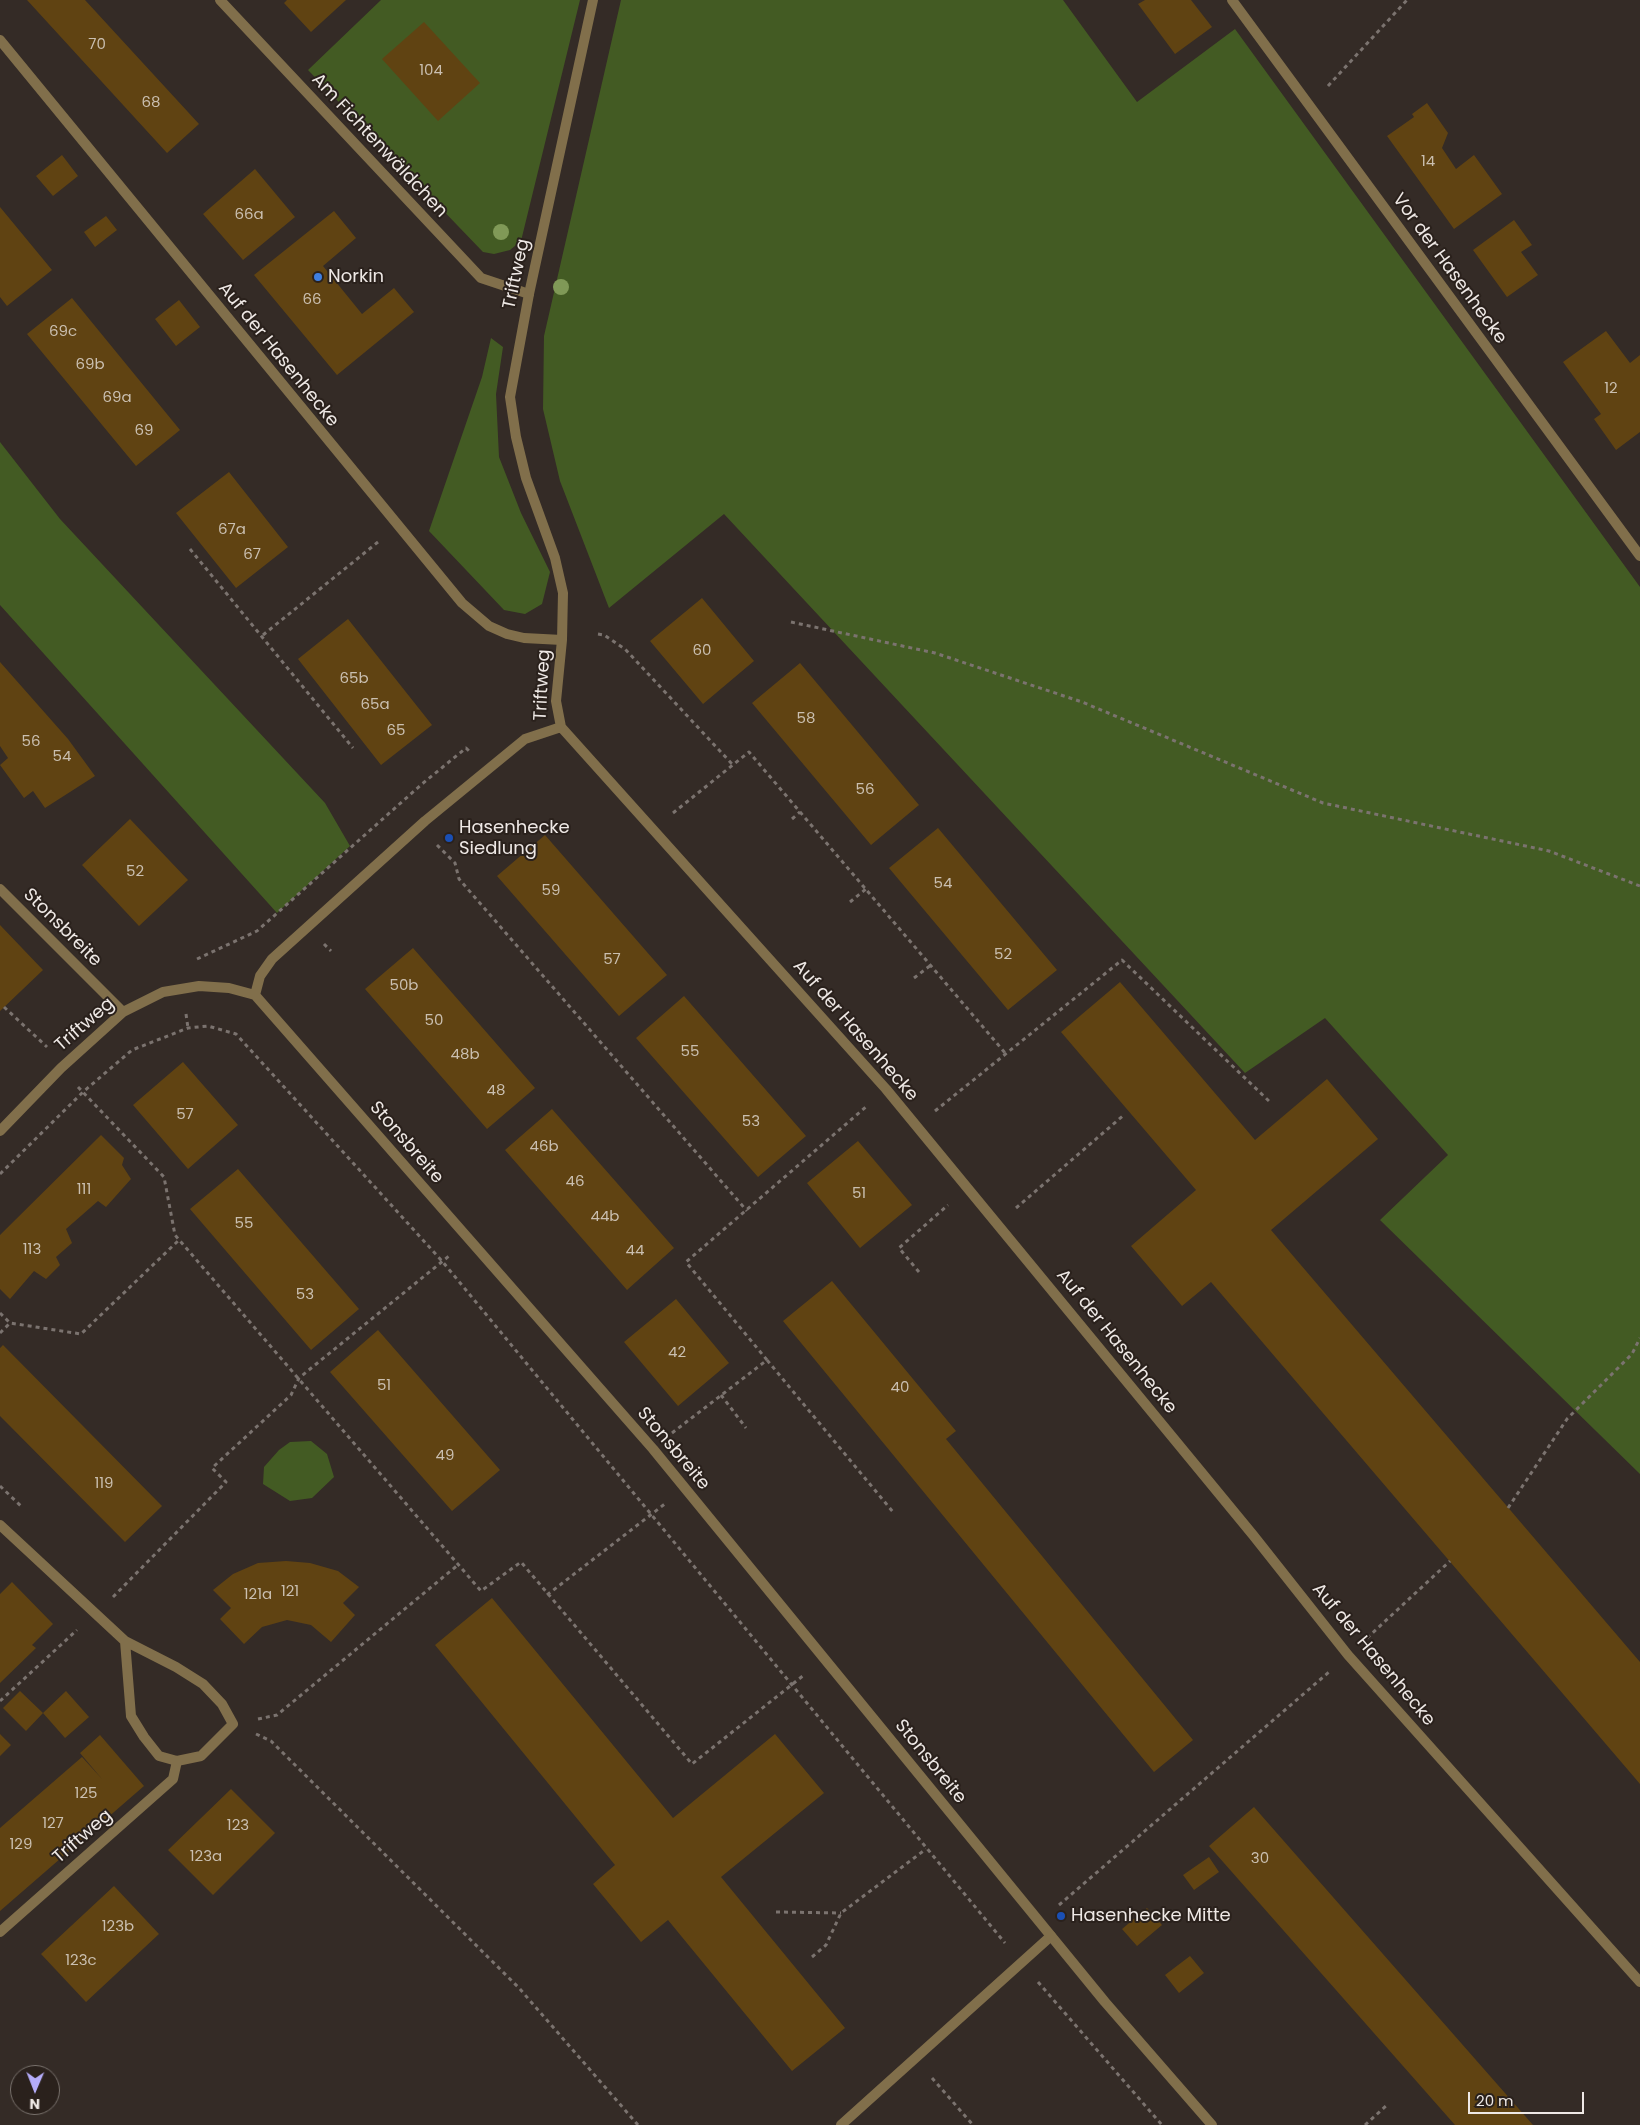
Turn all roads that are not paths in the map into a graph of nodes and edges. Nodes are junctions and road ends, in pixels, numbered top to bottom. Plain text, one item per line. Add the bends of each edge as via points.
1 (220, 0) edge
2 (592, 0) edge
3 (1232, 0) edge
4 (0, 40) edge
5 (529, 294) junction
6 (1640, 556) edge
7 (562, 640) junction
8 (561, 727) junction
9 (0, 889) edge
10 (255, 995) junction
11 (123, 1012) junction
12 (0, 1130) edge
13 (0, 1525) edge
14 (125, 1641) junction
15 (177, 1761) junction
16 (0, 1932) edge
17 (1051, 1936) junction
18 (1640, 1982) edge
19 (842, 2125) edge
20 (1212, 2125) edge

1 - 5 street, Am Fichtenwäldchen via 481,278
2 - 5 street, Triftweg
3 - 6 street, Vor der Hasenhecke
4 - 7 street, Auf der Hasenhecke via 462,603 489,626 507,634
5 - 7 street, Triftweg via 510,396 526,478 555,558 563,593
7 - 8 street, Triftweg via 556,701
8 - 10 street, Triftweg via 525,739 418,828 272,959 260,976
8 - 18 street, Auf der Hasenhecke via 886,1089 1348,1655
9 - 11 street, Stonsbreite
10 - 11 street, Triftweg via 229,988 199,986 163,992
10 - 17 street, Stonsbreite via 653,1449
11 - 12 street, Triftweg via 61,1068
13 - 14 street
14 - 15 street via 131,1716 159,1756
14 - 15 street via 202,1684 222,1704 233,1724 201,1756
15 - 16 street, Triftweg via 173,1779
17 - 19 street
17 - 20 street, Stonsbreite

